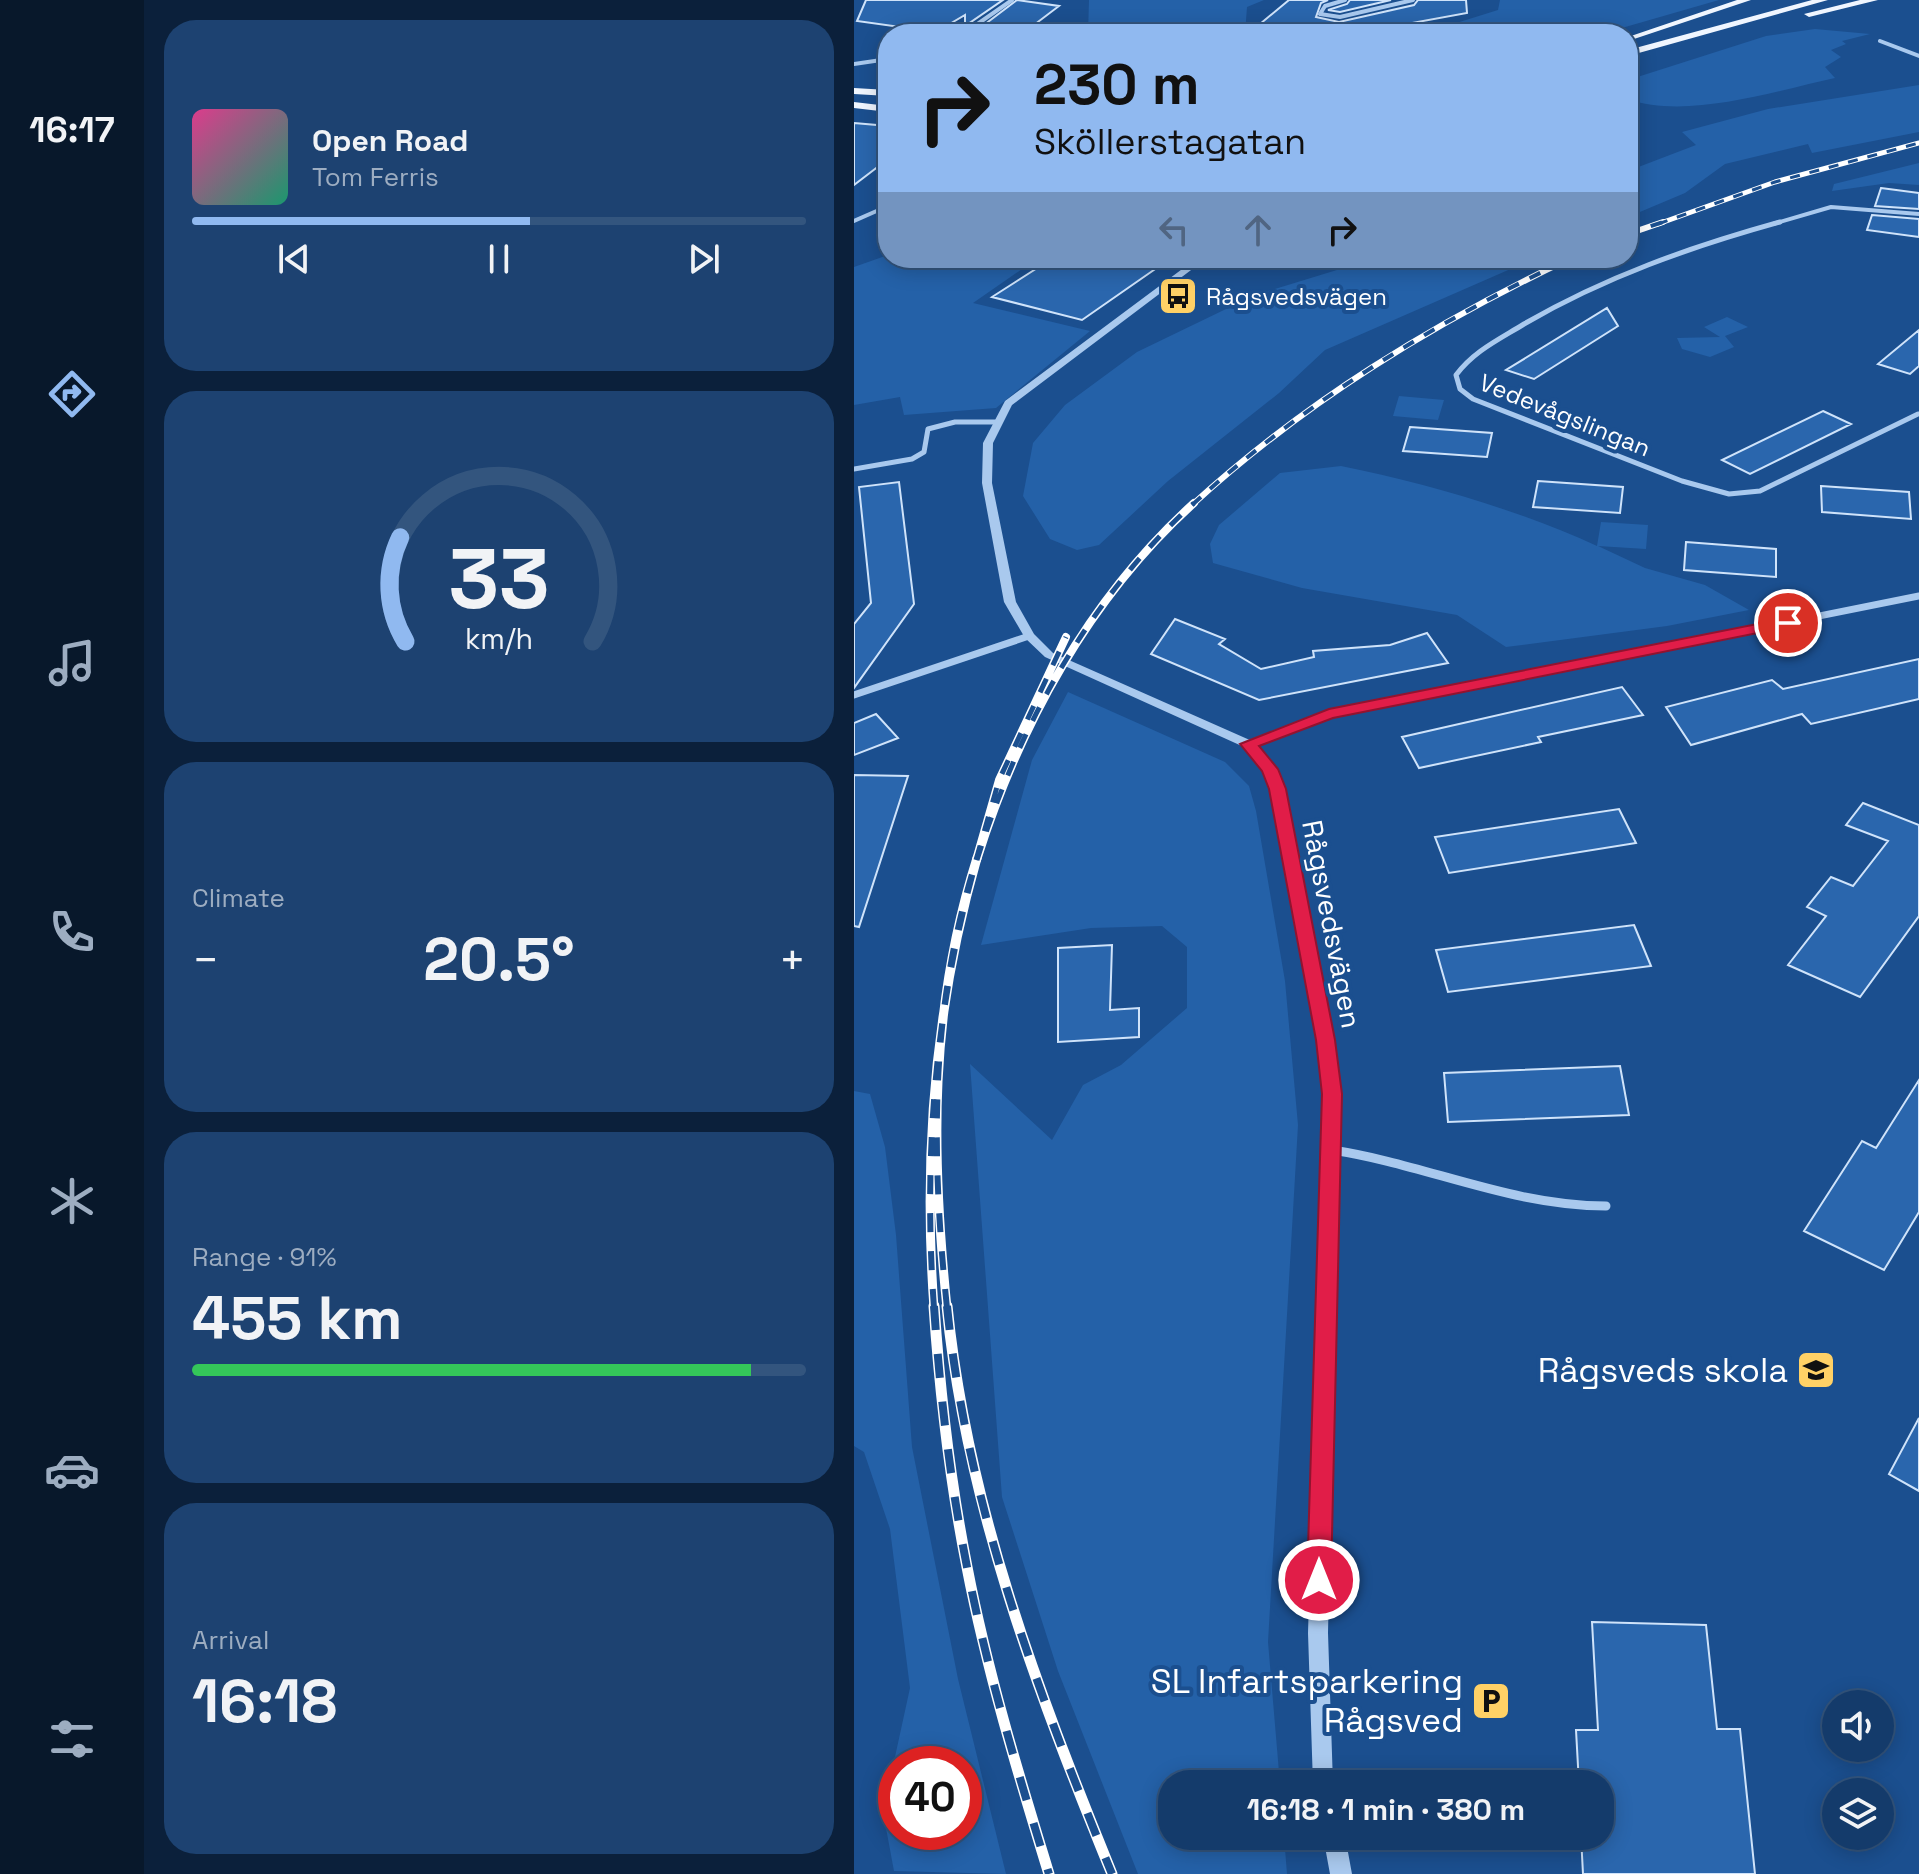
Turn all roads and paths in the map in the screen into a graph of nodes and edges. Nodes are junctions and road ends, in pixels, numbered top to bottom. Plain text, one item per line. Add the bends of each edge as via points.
1 (1012, 0) edge
2 (1345, 0) edge
3 (1413, 0) edge
4 (1746, 0) edge
5 (1823, 0) edge
6 (1873, 0) edge
7 (1760, 4) dead end
8 (977, 24) edge
9 (1638, 36) edge
10 (1638, 37) edge
11 (1684, 39) junction
12 (1880, 41) dead end
13 (1638, 50) edge
14 (1919, 56) edge
15 (878, 60) edge
16 (854, 64) edge
17 (854, 91) edge
18 (878, 92) edge
19 (854, 105) edge
20 (878, 108) edge
21 (878, 210) edge
22 (1919, 214) edge
23 (854, 221) edge
24 (1190, 268) edge
25 (1919, 414) edge
26 (995, 422) junction
27 (854, 469) edge
28 (1919, 596) edge
29 (1029, 636) junction
30 (854, 695) edge
31 (1248, 744) junction
32 (1332, 1150) junction
33 (1606, 1206) dead end
34 (1323, 1770) edge
35 (1337, 1850) edge
36 (1341, 1874) edge

1 - 8 street
2 - 3 street via 1325,6 1320,14 1340,17
4 - 9 main road
5 - 11 main road
6 - 11 main road
7 - 10 main road
11 - 13 main road
12 - 14 street
15 - 16 street
17 - 18 main road
19 - 20 main road
21 - 23 street
22 - 25 street, Vedevågslingan via 1831,207 1701,244 1559,304 1470,356 1456,375 1460,389 1473,399 1640,466 1729,494 1760,491
24 - 26 street via 1008,403
26 - 27 street via 938,425 928,429 924,452 912,459
26 - 29 street, Rågsvedsvägen via 988,443 987,483 1010,602
28 - 31 street via 1329,714
29 - 30 street
29 - 31 street, Rågsvedsvägen via 1049,655
31 - 32 street, Rågsvedsvägen via 1270,769 1278,789 1325,1040
32 - 33 street via 1376,1155 1476,1187 1553,1204
32 - 34 street, Rågsvedsvägen via 1320,1499
35 - 36 street

